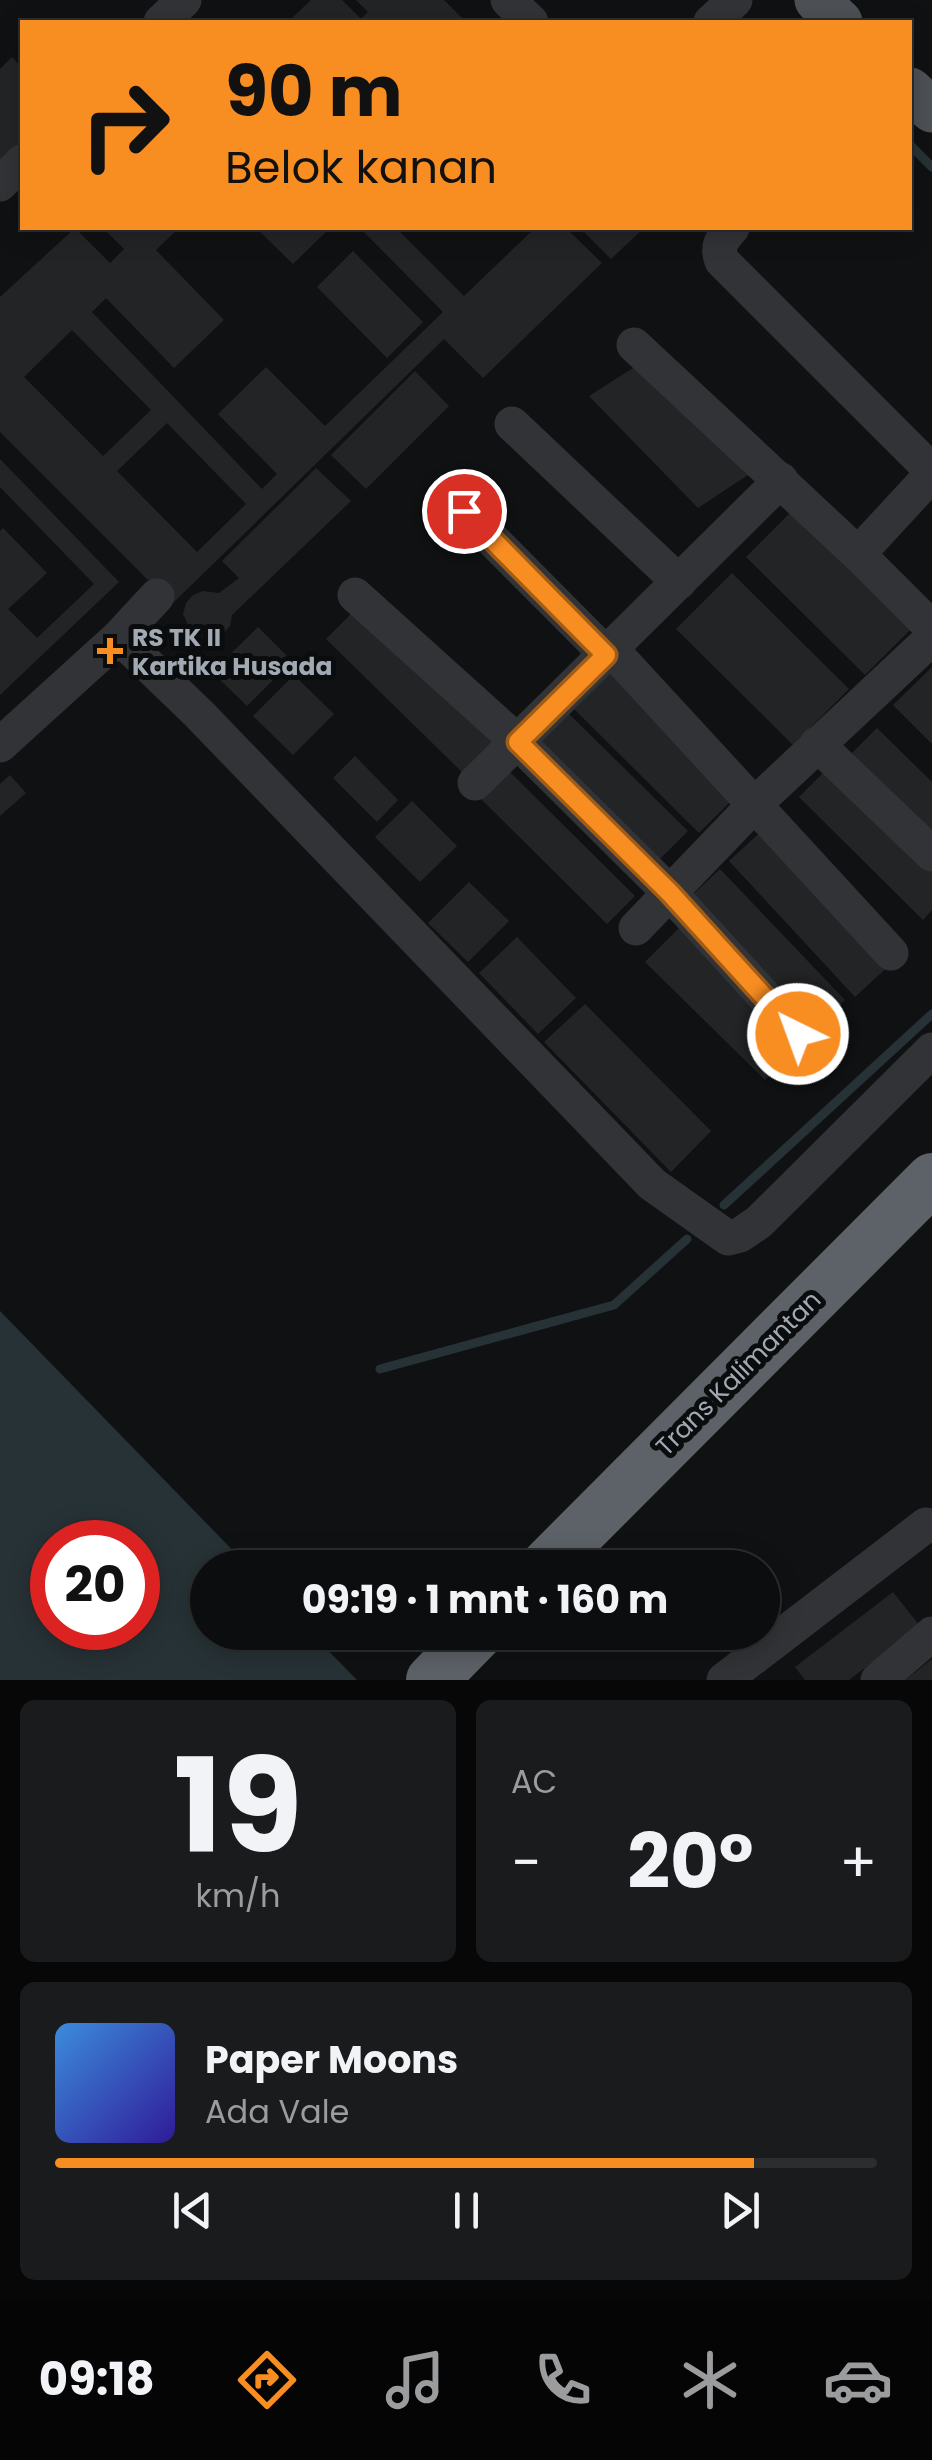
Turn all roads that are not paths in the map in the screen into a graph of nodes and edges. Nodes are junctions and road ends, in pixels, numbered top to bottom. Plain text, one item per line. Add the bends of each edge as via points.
1 (184, 0) edge
2 (508, 0) edge
3 (735, 0) edge
4 (817, 0) edge
5 (163, 20) edge
6 (529, 20) edge
7 (714, 20) edge
8 (838, 20) edge
9 (912, 92) edge
10 (932, 110) edge
11 (20, 164) edge
12 (0, 184) edge
13 (730, 230) edge
14 (634, 344) dead end
15 (512, 424) dead end
16 (932, 472) edge
17 (781, 480) junction
18 (464, 511) dead end
19 (858, 554) junction
20 (679, 582) junction
21 (355, 595) dead end
22 (157, 596) dead end
23 (932, 628) edge
24 (119, 637) junction
25 (932, 638) edge
26 (609, 653) junction
27 (518, 742) junction
28 (0, 744) edge
29 (817, 744) junction
30 (475, 782) dead end
31 (755, 804) junction
32 (932, 854) edge
33 (670, 893) junction
34 (636, 928) dead end
35 (890, 952) dead end
36 (798, 1034) dead end
37 (932, 1050) edge
38 (932, 1179) edge
39 (926, 1525) dead end
40 (562, 1550) edge
41 (932, 1634) edge
42 (461, 1650) edge
43 (432, 1680) edge
44 (724, 1680) edge
45 (878, 1680) edge

1 - 5 street
2 - 6 street
3 - 7 street
4 - 8 main road
9 - 10 main road
11 - 12 street
13 - 16 street via 718,251 722,260
14 - 17 street
15 - 20 street
16 - 19 street
17 - 19 street
17 - 20 street
18 - 26 street
19 - 23 street
20 - 26 street
21 - 27 street
22 - 24 street
24 - 28 street
24 - 37 street via 652,1184 728,1238 759,1222
25 - 29 street
26 - 27 street
26 - 31 street
27 - 30 street
27 - 33 street
29 - 31 street
29 - 32 street
31 - 33 street
31 - 35 street
33 - 34 street
33 - 36 street
38 - 40 highway, Trans Kalimantan
39 - 44 street
41 - 45 street
42 - 43 highway

